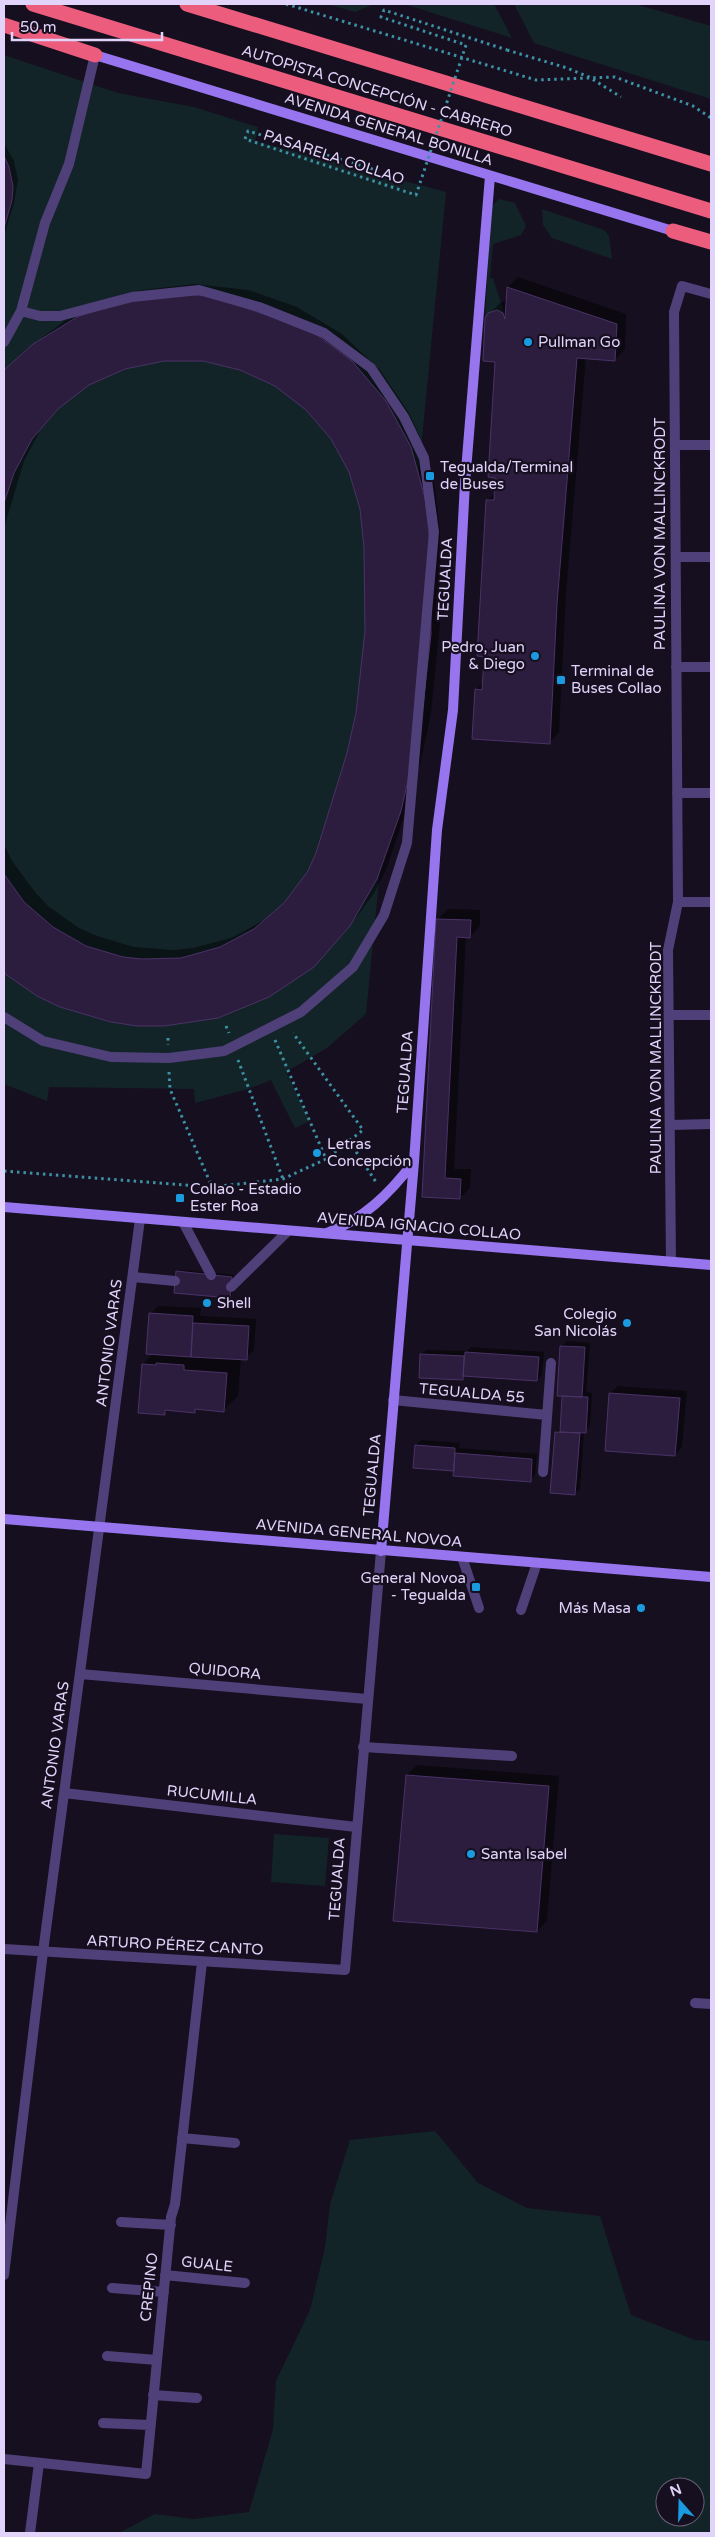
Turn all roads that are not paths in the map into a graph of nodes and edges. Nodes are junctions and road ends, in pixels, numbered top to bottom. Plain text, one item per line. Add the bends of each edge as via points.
1 (33, 4) edge
2 (187, 4) edge
3 (4, 25) edge
4 (96, 55) junction
5 (711, 164) edge
6 (490, 176) junction
7 (711, 212) edge
8 (673, 231) joint
9 (711, 242) edge
10 (711, 294) edge
11 (21, 311) junction
12 (4, 342) edge
13 (675, 445) junction
14 (711, 445) edge
15 (676, 557) junction
16 (711, 557) edge
17 (676, 667) junction
18 (711, 667) edge
19 (677, 793) junction
20 (711, 793) edge
21 (678, 902) junction
22 (711, 902) edge
23 (669, 1015) junction
24 (711, 1015) edge
25 (4, 1017) edge
26 (711, 1124) edge
27 (670, 1125) junction
28 (414, 1162) junction
29 (4, 1207) edge
30 (140, 1218) junction
31 (183, 1222) junction
32 (288, 1231) junction
33 (325, 1234) junction
34 (407, 1240) junction
35 (671, 1262) junction
36 (711, 1265) edge
37 (212, 1275) dead end
38 (132, 1277) junction
39 (175, 1281) dead end
40 (231, 1287) dead end
41 (551, 1363) dead end
42 (393, 1400) junction
43 (547, 1415) junction
44 (543, 1472) dead end
45 (4, 1519) edge
46 (100, 1526) junction
47 (381, 1551) junction
48 (462, 1557) junction
49 (537, 1563) junction
50 (711, 1577) edge
51 (478, 1608) dead end
52 (521, 1610) dead end
53 (80, 1674) junction
54 (367, 1698) junction
55 (363, 1747) junction
56 (512, 1756) dead end
57 (64, 1793) junction
58 (356, 1826) junction
59 (4, 1948) edge
60 (43, 1952) junction
61 (202, 1962) junction
62 (345, 1970) joint
63 (695, 2003) dead end
64 (711, 2004) edge
65 (182, 2138) junction
66 (235, 2143) dead end
67 (121, 2222) dead end
68 (171, 2225) junction
69 (4, 2275) edge
70 (165, 2275) junction
71 (245, 2283) dead end
72 (112, 2288) dead end
73 (164, 2292) junction
74 (107, 2356) dead end
75 (157, 2360) junction
76 (153, 2395) junction
77 (197, 2398) dead end
78 (103, 2423) dead end
79 (150, 2425) junction
80 (4, 2459) edge
81 (39, 2463) junction
82 (30, 2533) edge

1 - 7 highway, AUTOPISTA CONCEPCIÓN - CABRERO
2 - 5 highway, AUTOPISTA CONCEPCIÓN - CABRERO
3 - 4 highway
4 - 6 street, AVENIDA GENERAL BONILLA
4 - 11 street via 69,164 45,223
6 - 8 street, AVENIDA GENERAL BONILLA
6 - 28 street, TEGUALDA via 465,483 453,710 438,821
8 - 9 highway
10 - 13 street, PAULINA VON MALLINCKRODT via 682,286 674,312
11 - 12 street
11 - 25 street via 40,316 60,316 132,297 198,290 259,307 324,333 371,368 404,417 424,458 434,532 407,843 384,915 353,967 301,1012 234,1048 169,1058 111,1057 43,1041
13 - 14 street
13 - 15 street, PAULINA VON MALLINCKRODT
15 - 16 street
15 - 17 street, PAULINA VON MALLINCKRODT
17 - 18 street
17 - 19 street, PAULINA VON MALLINCKRODT
19 - 20 street
19 - 21 street, PAULINA VON MALLINCKRODT
21 - 22 street
21 - 23 street, PAULINA VON MALLINCKRODT via 668,950
23 - 24 street
23 - 27 street, PAULINA VON MALLINCKRODT
26 - 27 street
27 - 35 street, PAULINA VON MALLINCKRODT
28 - 33 street via 385,1196 365,1213
28 - 34 street, TEGUALDA
29 - 30 street, AVENIDA IGNACIO COLLAO
30 - 31 street, AVENIDA IGNACIO COLLAO
30 - 38 street, ANTONIO VARAS
31 - 32 street, AVENIDA IGNACIO COLLAO
31 - 37 street
32 - 33 street, AVENIDA IGNACIO COLLAO
32 - 40 street
33 - 34 street, AVENIDA IGNACIO COLLAO
34 - 35 street, AVENIDA IGNACIO COLLAO
34 - 42 street, TEGUALDA
35 - 36 street, AVENIDA IGNACIO COLLAO
38 - 39 street
38 - 46 street, ANTONIO VARAS
41 - 43 street
42 - 43 street, TEGUALDA 55
42 - 47 street, TEGUALDA
43 - 44 street
45 - 46 street, AVENIDA GENERAL NOVOA
46 - 47 street, AVENIDA GENERAL NOVOA
46 - 53 street, ANTONIO VARAS
47 - 48 street, AVENIDA GENERAL NOVOA
47 - 54 street, TEGUALDA
48 - 49 street, AVENIDA GENERAL NOVOA
48 - 51 street
49 - 50 street, AVENIDA GENERAL NOVOA
49 - 52 street
53 - 54 street, QUIDORA
53 - 57 street, ANTONIO VARAS
54 - 55 street, TEGUALDA
55 - 56 street
55 - 58 street, TEGUALDA
57 - 58 street, RUCUMILLA
57 - 60 street, ANTONIO VARAS
58 - 62 street, TEGUALDA
59 - 60 street, ARTURO PÉREZ CANTO
60 - 61 street, ARTURO PÉREZ CANTO
60 - 69 street, ANTONIO VARAS
61 - 62 street, ARTURO PÉREZ CANTO
61 - 65 street, CREPINO
63 - 64 street
65 - 66 street
65 - 68 street, CREPINO
67 - 68 street
68 - 70 street, CREPINO
70 - 71 street, GUALE
70 - 73 street, CREPINO
72 - 73 street
73 - 75 street, CREPINO
74 - 75 street
75 - 76 street, CREPINO
76 - 77 street
76 - 79 street, CREPINO
78 - 79 street
79 - 81 street, CREPINO via 146,2474
80 - 81 street, CREPINO
81 - 82 street

